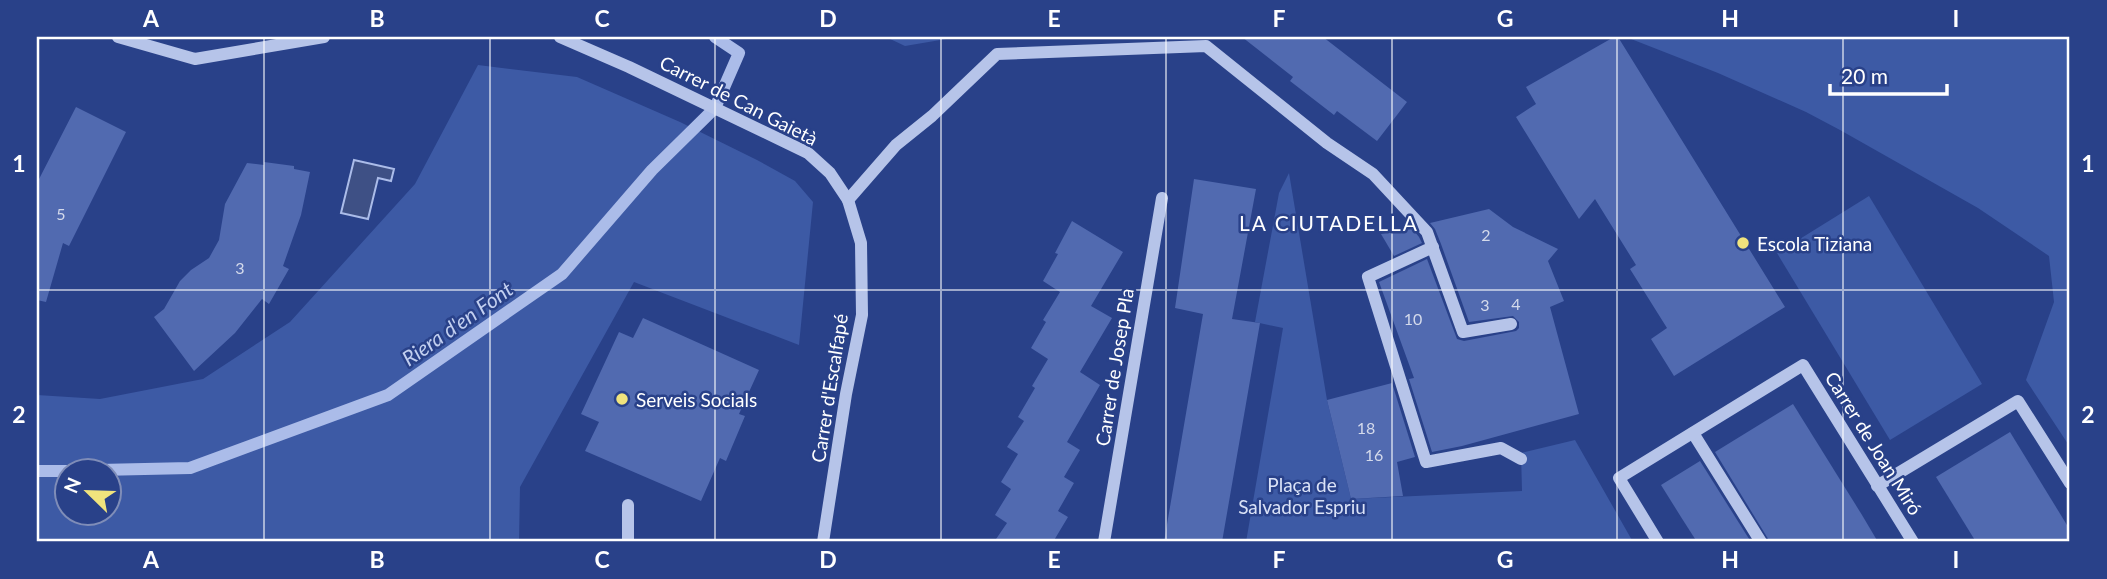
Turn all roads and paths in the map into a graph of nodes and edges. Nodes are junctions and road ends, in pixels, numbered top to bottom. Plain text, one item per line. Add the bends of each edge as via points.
1 (118, 37) edge
2 (324, 37) edge
3 (560, 37) edge
4 (1162, 198) dead end
5 (848, 200) junction
6 (1433, 247) junction
7 (1511, 324) dead end
8 (1693, 433) junction
9 (1521, 459) dead end
10 (2070, 483) edge
11 (1877, 486) junction
12 (628, 505) dead end
13 (628, 542) edge
14 (823, 542) edge
15 (1104, 542) edge
16 (1658, 542) edge
17 (1761, 542) edge
18 (1913, 542) edge

1 - 2 street via 195,59
3 - 5 street, Carrer de Can Gaietà via 808,153 830,173
4 - 15 street, Carrer de Josep Pla
5 - 6 street via 896,145 997,54 1206,46 1373,174 1427,232
5 - 14 street, Carrer d'Escalfapé via 861,243 862,315
6 - 7 street via 1463,332
6 - 9 street via 1368,277 1426,462 1502,448
8 - 11 street, Carrer de Joan Miró via 1803,365
8 - 16 street via 1619,478
8 - 17 street
10 - 11 street via 2018,401
11 - 18 street, Carrer de Joan Miró
12 - 13 street

